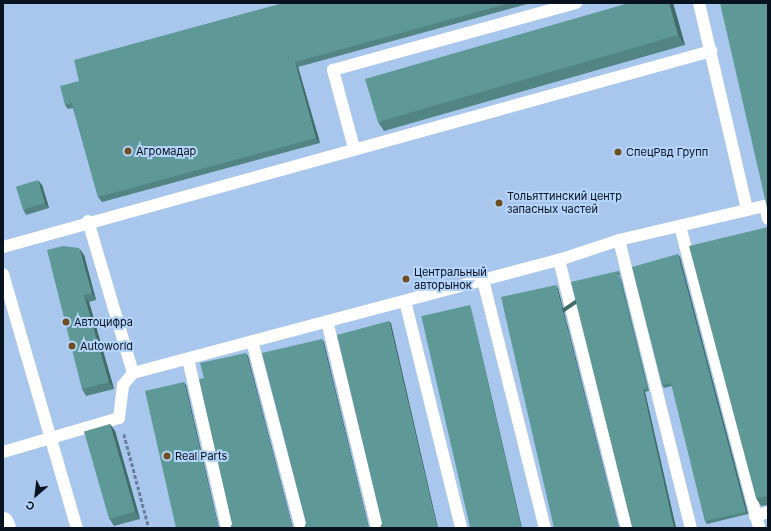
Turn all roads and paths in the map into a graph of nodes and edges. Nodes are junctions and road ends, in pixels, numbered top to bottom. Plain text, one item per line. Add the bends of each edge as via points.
1 (576, 3) edge
2 (699, 3) edge
3 (711, 51) junction
4 (354, 148) junction
5 (747, 210) junction
6 (768, 219) edge
7 (88, 221) junction
8 (680, 226) junction
9 (620, 240) junction
10 (3, 247) edge
11 (559, 260) junction
12 (3, 274) edge
13 (483, 280) junction
14 (405, 301) junction
15 (327, 321) junction
16 (252, 341) junction
17 (188, 359) junction
18 (133, 373) junction
19 (120, 418) junction
20 (51, 437) junction
21 (3, 452) edge
22 (768, 512) edge
23 (755, 516) junction
24 (3, 523) edge
25 (5, 528) edge
26 (77, 528) edge
27 (149, 528) edge
28 (227, 528) edge
29 (301, 528) edge
30 (377, 528) edge
31 (461, 528) edge
32 (545, 528) edge
33 (627, 528) edge
34 (691, 528) edge
35 (759, 528) edge

1 - 4 lane via 333,70
2 - 3 lane
3 - 4 lane
3 - 5 lane
4 - 7 lane
5 - 6 lane via 765,206
5 - 8 lane
7 - 10 lane
7 - 18 lane
8 - 9 lane
8 - 23 lane
9 - 11 lane
9 - 34 lane
11 - 13 lane
11 - 33 lane
12 - 20 lane
13 - 14 lane
13 - 32 lane
14 - 15 lane
14 - 31 lane
15 - 16 lane
15 - 30 lane
16 - 17 lane
16 - 29 lane
17 - 18 lane
17 - 28 lane
18 - 19 lane via 123,385
19 - 20 lane
19 - 27 path
20 - 21 lane
20 - 26 lane
22 - 23 lane
23 - 35 lane
24 - 25 street

